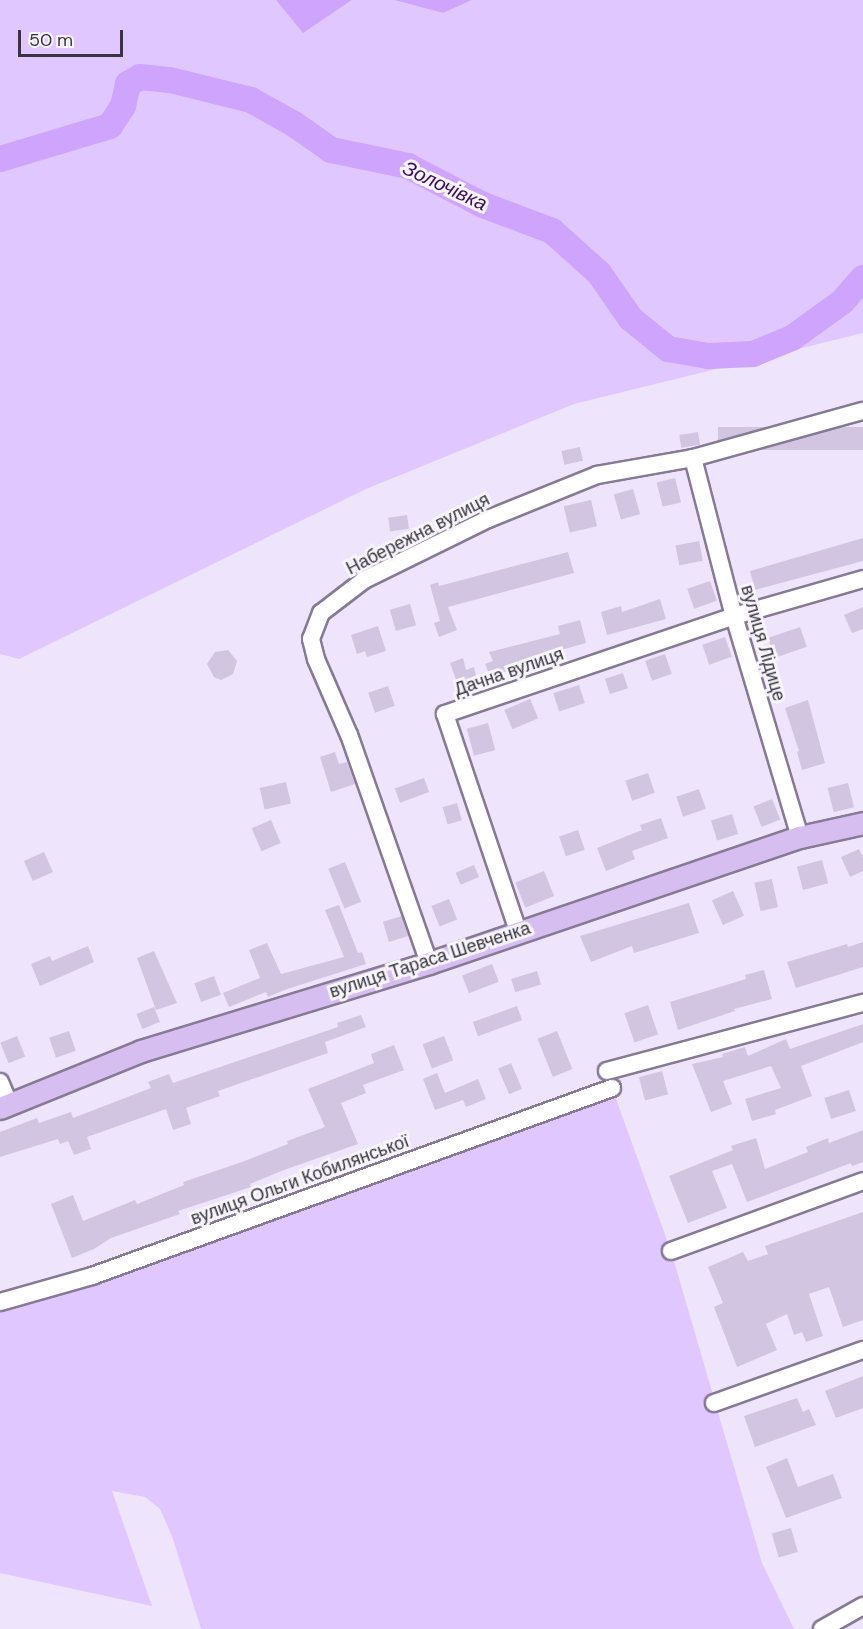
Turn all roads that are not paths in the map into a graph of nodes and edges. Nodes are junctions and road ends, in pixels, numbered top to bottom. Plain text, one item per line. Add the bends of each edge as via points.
1 (863, 411) edge
2 (693, 458) junction
3 (863, 579) edge
4 (734, 616) junction
5 (863, 823) edge
6 (800, 837) junction
7 (518, 931) junction
8 (429, 963) junction
9 (863, 1003) edge
10 (607, 1071) dead end
11 (0, 1082) edge
12 (612, 1088) dead end
13 (5, 1106) edge
14 (863, 1181) edge
15 (671, 1251) dead end
16 (0, 1302) edge
17 (863, 1350) edge
18 (714, 1403) dead end
19 (863, 1606) edge
20 (822, 1629) edge

1 - 2 street, Набережна вулиця
2 - 4 street, вулиця Лідице
2 - 8 street, Набережна вулиця via 597,475 488,519 364,580 321,614 311,639 316,659 349,735
3 - 4 street
4 - 6 street, вулиця Лідице
4 - 7 street, Дачна вулиця via 445,714
5 - 6 main road, вулиця Тараса Шевченка
6 - 7 main road, вулиця Тараса Шевченка
7 - 8 main road, вулиця Тараса Шевченка
8 - 13 main road, вулиця Тараса Шевченка via 141,1051
9 - 10 street
11 - 13 street
12 - 16 street, вулиця Ольги Кобилянської via 92,1276
14 - 15 street
17 - 18 street
19 - 20 street

